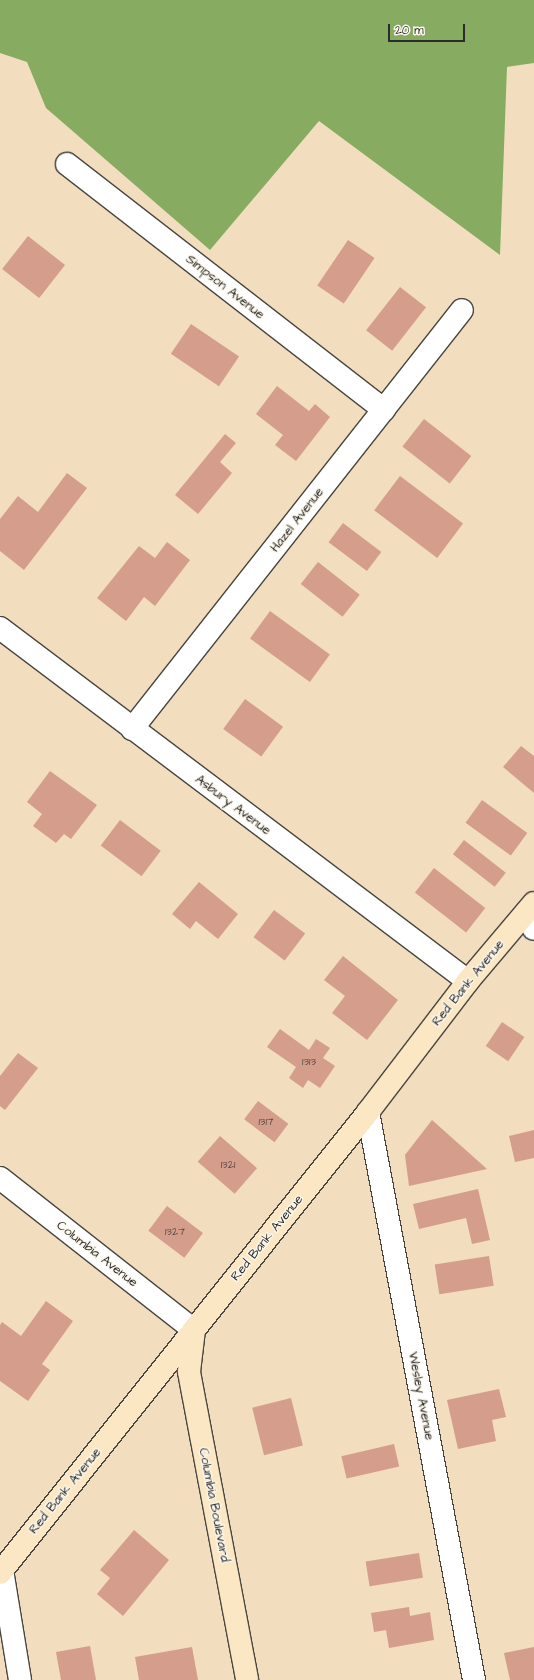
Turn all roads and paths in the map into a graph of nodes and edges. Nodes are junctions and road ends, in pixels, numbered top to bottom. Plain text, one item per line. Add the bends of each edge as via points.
1 (67, 164) dead end
2 (462, 310) dead end
3 (384, 410) junction
4 (0, 628) edge
5 (132, 729) junction
6 (532, 915) edge
7 (468, 981) junction
8 (368, 1112) junction
9 (0, 1178) edge
10 (194, 1330) junction
11 (1, 1571) edge
12 (20, 1680) edge
13 (247, 1680) edge
14 (474, 1680) edge

1 - 3 street, Simpson Avenue
2 - 3 street, Hazel Avenue
3 - 5 street, Hazel Avenue
4 - 5 street, Asbury Avenue
5 - 7 street, Asbury Avenue
6 - 7 street, Red Bank Avenue
7 - 8 street, Red Bank Avenue
8 - 10 street, Red Bank Avenue
8 - 14 street, Wesley Avenue
9 - 10 street, Columbia Avenue
10 - 11 street, Red Bank Avenue
10 - 13 street, Columbia Boulevard via 189,1372
11 - 12 street

